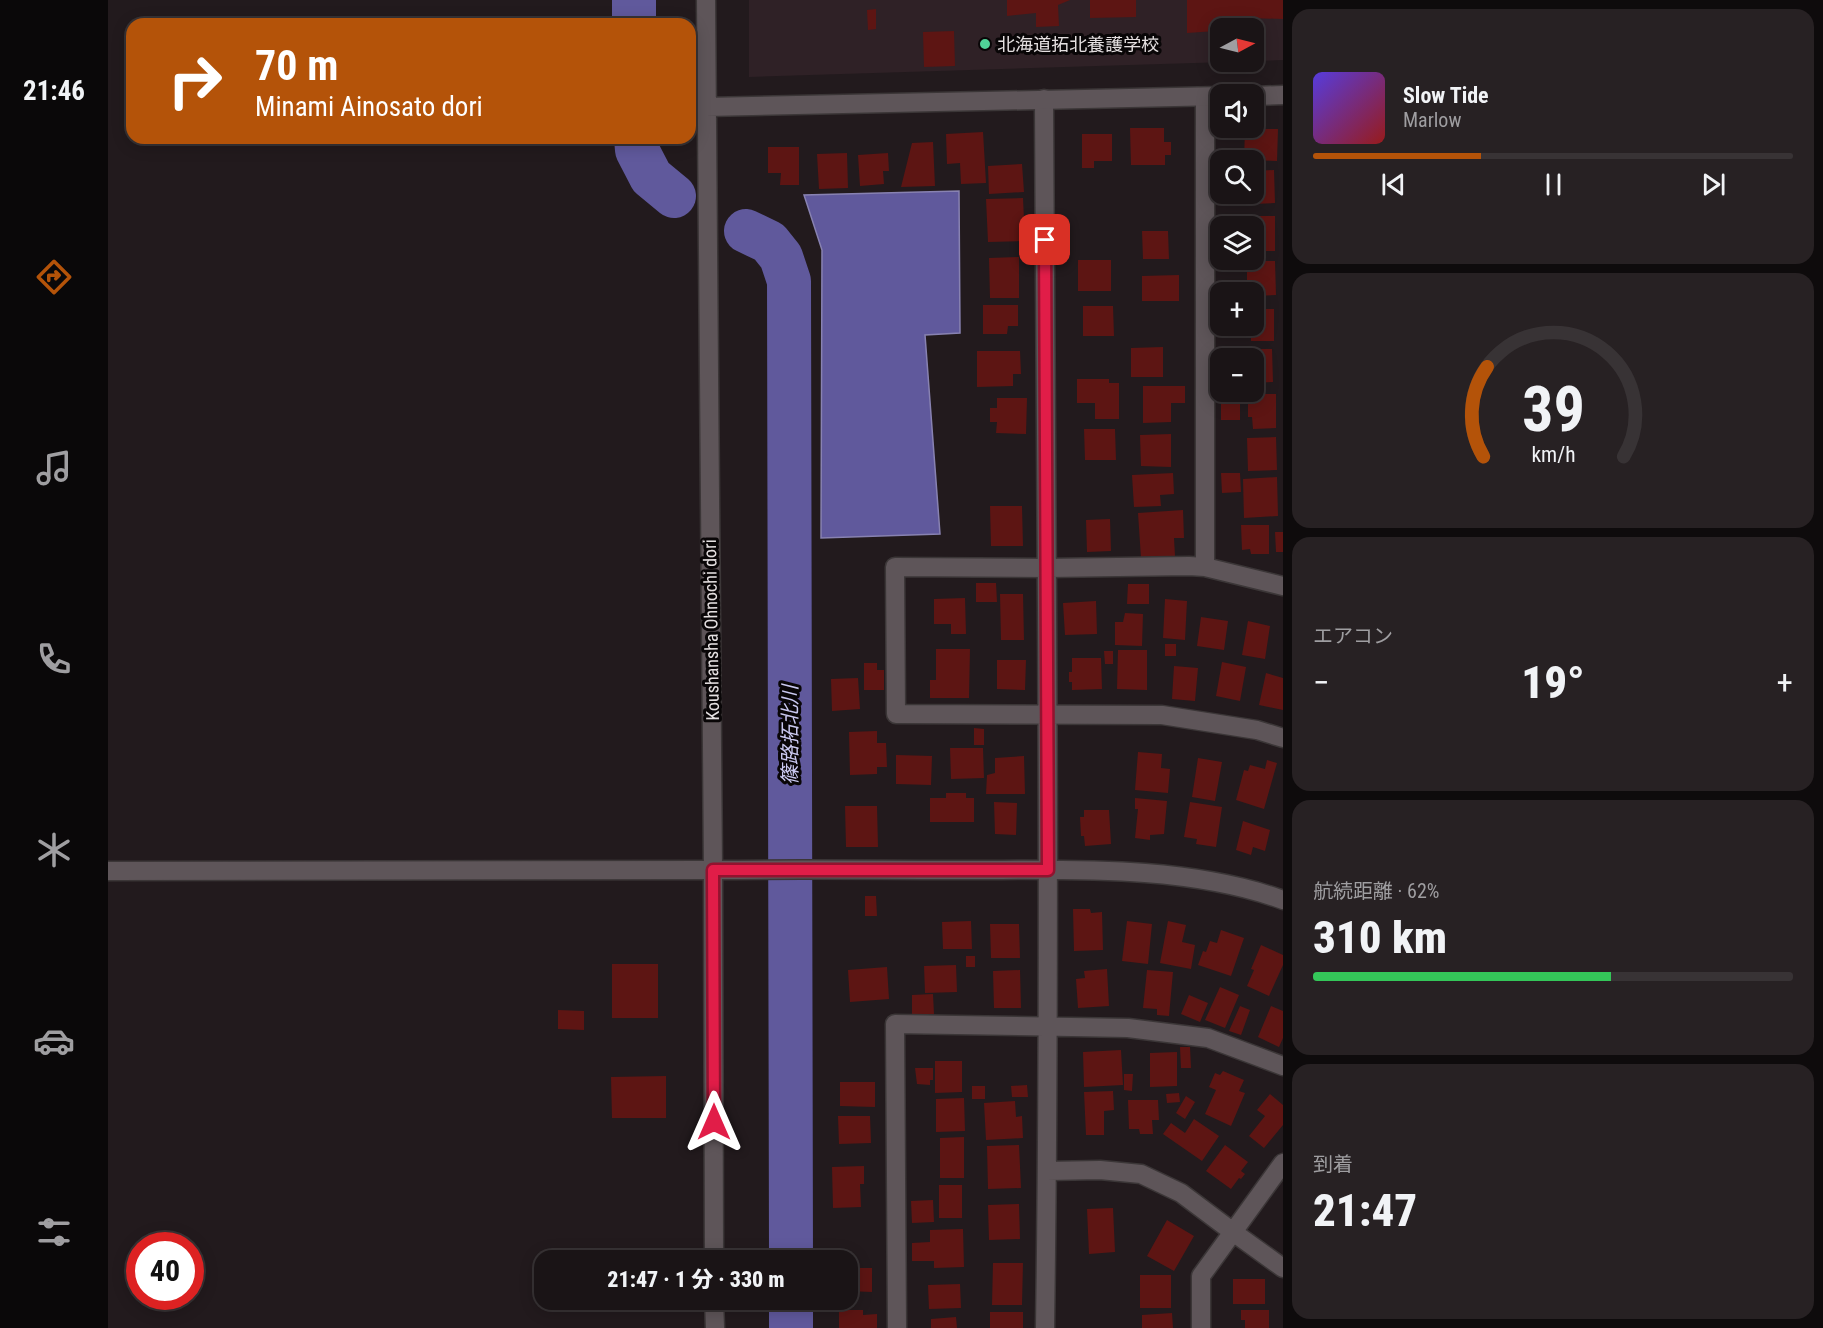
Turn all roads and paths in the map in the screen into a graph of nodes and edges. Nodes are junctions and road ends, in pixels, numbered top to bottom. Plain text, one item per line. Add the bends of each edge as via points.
1 (706, 0) edge
2 (1283, 95) edge
3 (1264, 96) edge
4 (1210, 97) edge
5 (1044, 99) junction
6 (706, 107) junction
7 (1212, 138) edge
8 (1205, 567) junction
9 (1047, 568) junction
10 (1283, 586) edge
11 (1047, 714) junction
12 (1283, 738) edge
13 (713, 870) junction
14 (1048, 870) junction
15 (108, 871) edge
16 (1283, 900) edge
17 (1047, 1028) junction
18 (1283, 1066) edge
19 (1283, 1163) edge
20 (1047, 1171) junction
21 (1233, 1232) junction
22 (714, 1250) edge
23 (1283, 1268) edge
24 (714, 1310) edge
25 (714, 1328) edge
26 (897, 1328) edge
27 (1045, 1328) edge
28 (1201, 1328) edge

1 - 6 street, Koushansha Ohnochi dori
2 - 3 street
4 - 5 street
5 - 6 street
5 - 9 street
6 - 13 street, Koushansha Ohnochi dori
7 - 8 street
8 - 9 street
8 - 10 street
9 - 11 street
9 - 11 street via 895,567 896,714
11 - 12 street via 1162,715 1257,730
11 - 14 street
13 - 14 street
13 - 15 street
13 - 22 street, Koushansha Ohnochi dori
14 - 16 street via 1209,880
14 - 17 street
17 - 18 street via 1128,1028 1208,1038
17 - 20 street
17 - 26 street via 895,1024
19 - 21 street
20 - 21 street via 1141,1174 1181,1193
20 - 27 street
21 - 23 street
21 - 28 street via 1201,1276
24 - 25 street

